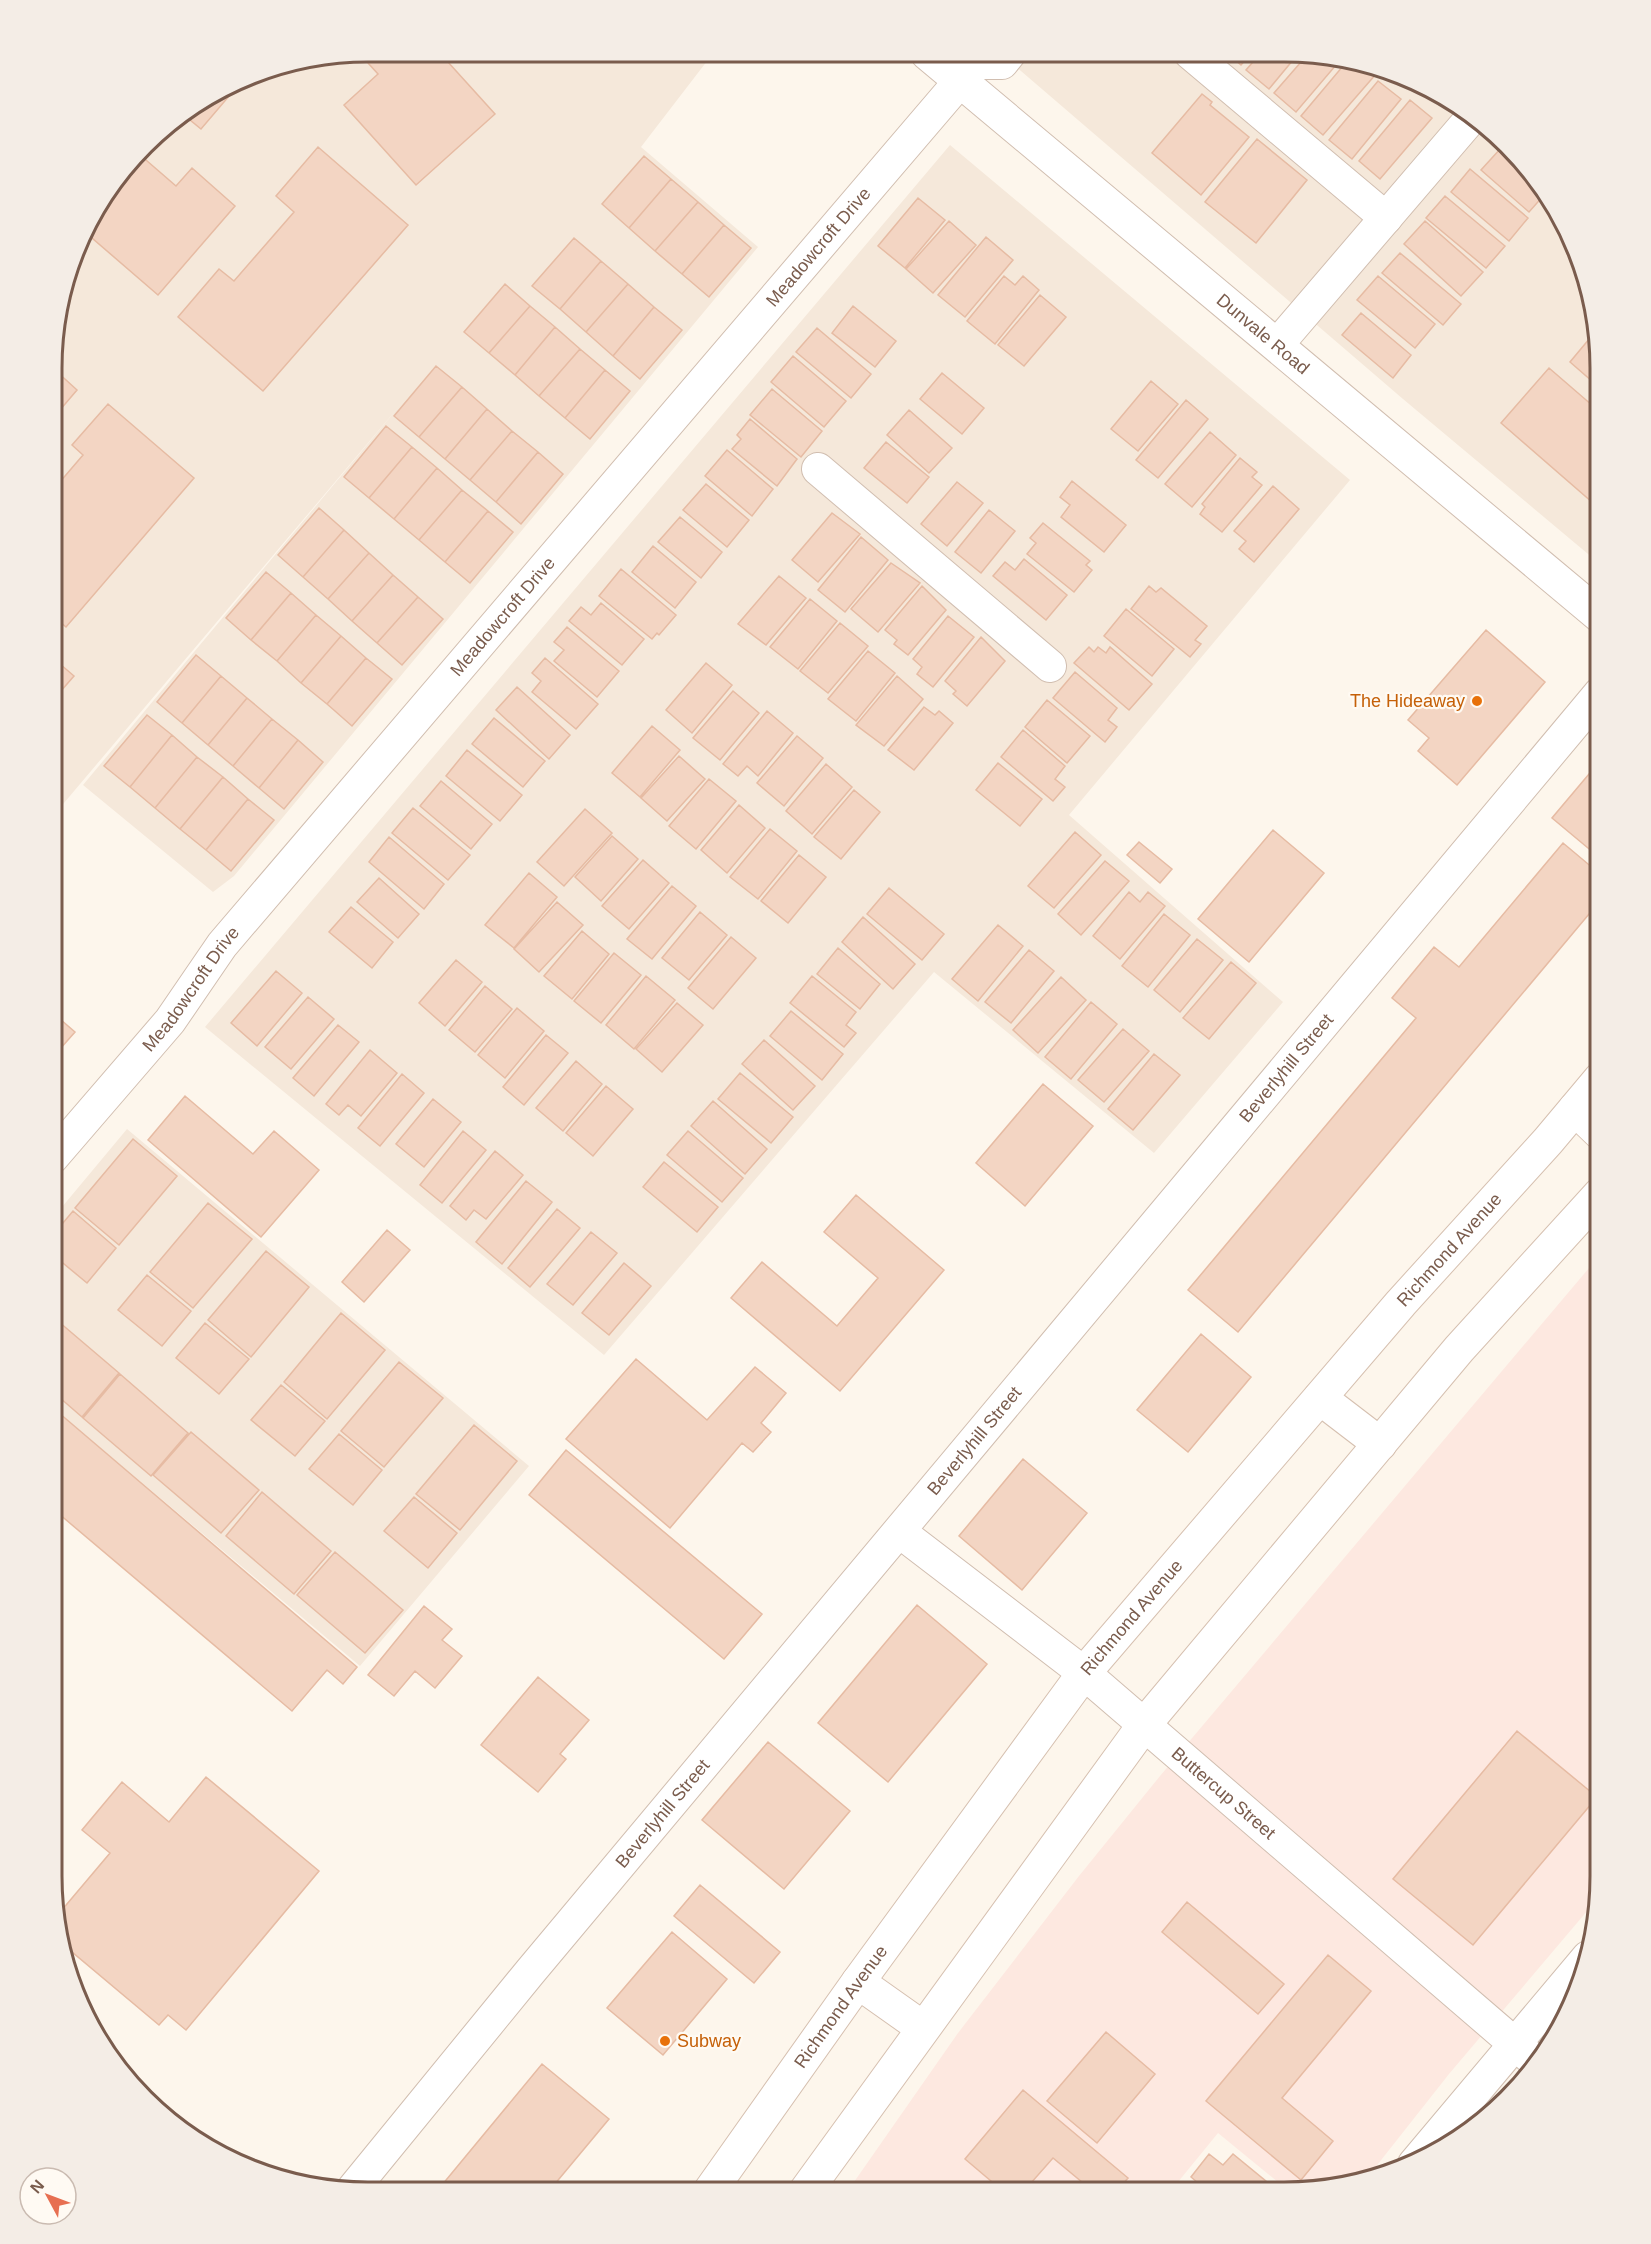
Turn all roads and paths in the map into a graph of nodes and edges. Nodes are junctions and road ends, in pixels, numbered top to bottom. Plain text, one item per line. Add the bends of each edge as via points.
1 (1003, 62) edge
2 (1201, 62) edge
3 (970, 65) edge
4 (1467, 123) edge
5 (1386, 218) junction
6 (1277, 345) junction
7 (818, 469) dead end
8 (1590, 608) edge
9 (1050, 666) dead end
10 (1590, 705) edge
11 (1590, 1091) edge
12 (1575, 1109) junction
13 (1590, 1123) edge
14 (62, 1146) edge
15 (1590, 1205) edge
16 (1320, 1398) junction
17 (1380, 1444) junction
18 (900, 1532) junction
19 (1084, 1673) junction
20 (1144, 1725) junction
21 (858, 1982) junction
22 (1568, 1988) edge
23 (923, 2028) junction
24 (1526, 2054) edge
25 (1436, 2143) edge
26 (359, 2182) edge
27 (716, 2182) edge
28 (812, 2182) edge

1 - 3 street
2 - 5 street
3 - 6 main road, Dunvale Road
3 - 14 street, Meadowcroft Drive via 222,945 170,1021
4 - 5 street
5 - 6 street
6 - 8 main road, Dunvale Road
7 - 9 street
10 - 18 street, Beverlyhill Street
11 - 12 main road, Richmond Avenue
12 - 13 main road
12 - 16 main road, Richmond Avenue
15 - 17 main road via 1459,1349
16 - 17 main road
16 - 19 main road, Richmond Avenue
17 - 20 main road
18 - 19 street, Buttercup Street
18 - 26 street, Beverlyhill Street
19 - 20 street, Buttercup Street
19 - 21 main road, Richmond Avenue
20 - 23 main road
20 - 24 street, Buttercup Street
21 - 23 main road
21 - 27 main road, Richmond Avenue
22 - 24 street
23 - 28 main road
24 - 25 street

